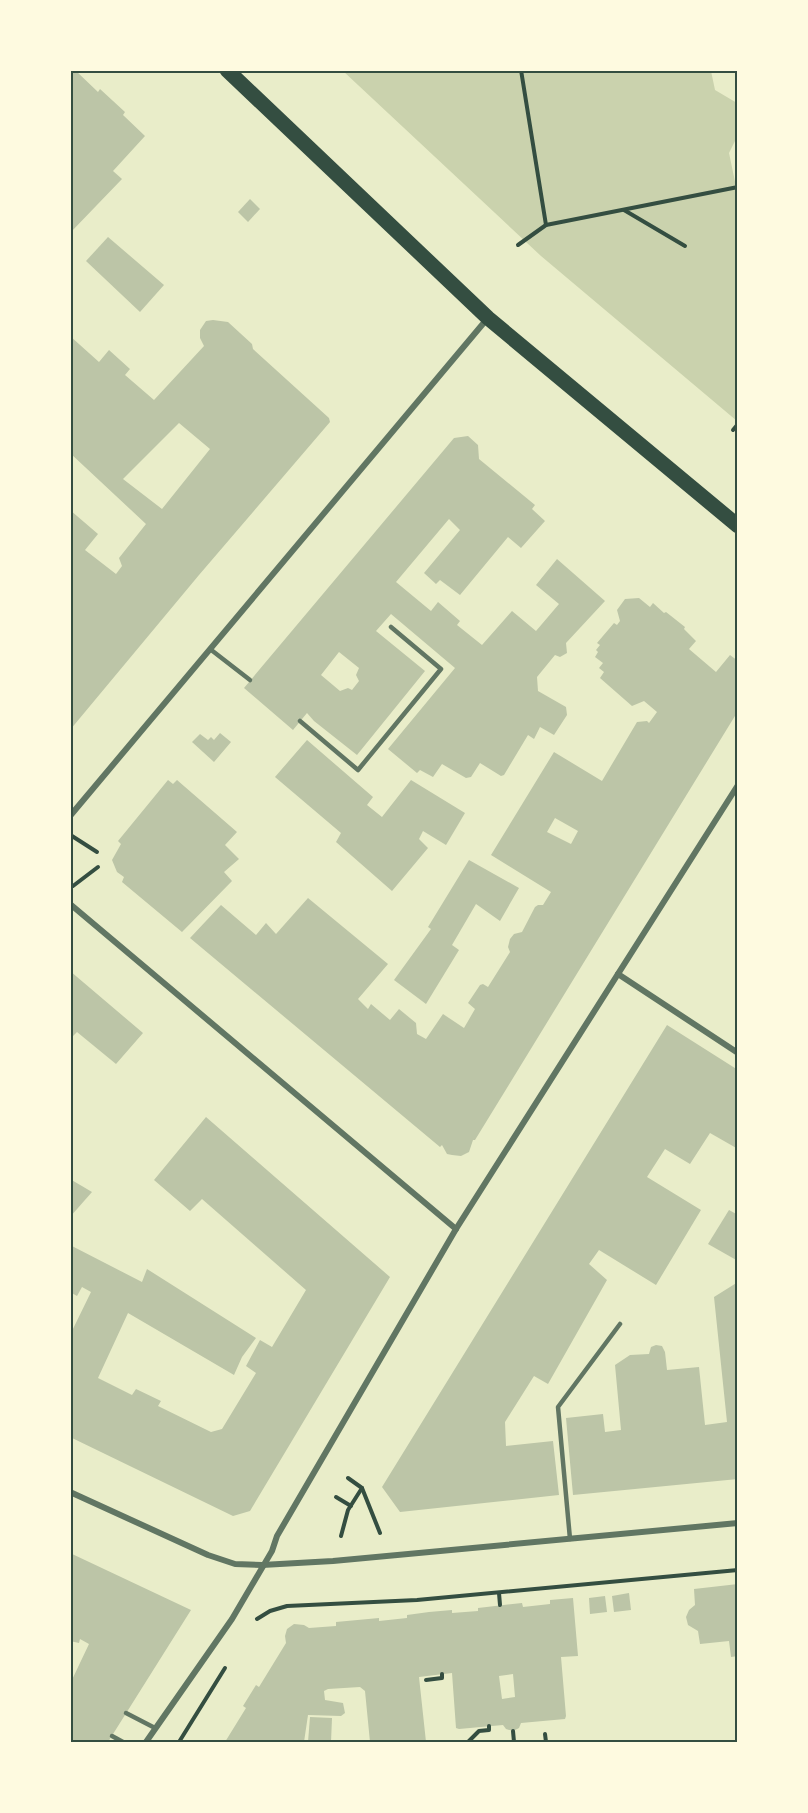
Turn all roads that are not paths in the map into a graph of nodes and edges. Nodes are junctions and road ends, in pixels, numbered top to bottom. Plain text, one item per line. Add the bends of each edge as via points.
1 (227, 70) edge
2 (488, 318) junction
3 (738, 526) edge
4 (391, 627) dead end
5 (210, 649) junction
6 (250, 680) dead end
7 (300, 721) dead end
8 (738, 785) edge
9 (70, 816) edge
10 (70, 904) edge
11 (618, 975) junction
12 (738, 1053) edge
13 (456, 1229) junction
14 (620, 1324) dead end
15 (70, 1492) edge
16 (738, 1523) edge
17 (570, 1539) junction
18 (262, 1565) junction
19 (126, 1713) dead end
20 (155, 1728) junction
21 (111, 1736) dead end
22 (123, 1743) edge
23 (147, 1743) edge

1 - 2 main road
2 - 3 main road
2 - 5 street
4 - 7 lane via 441,669 358,770
5 - 6 lane
5 - 9 street
8 - 11 street
10 - 13 street
11 - 12 street
11 - 13 street
13 - 18 street
14 - 17 lane via 558,1407
15 - 18 street via 208,1554 235,1564
16 - 17 street
17 - 18 street
18 - 20 street via 232,1619
19 - 20 lane
20 - 23 street
21 - 22 lane

